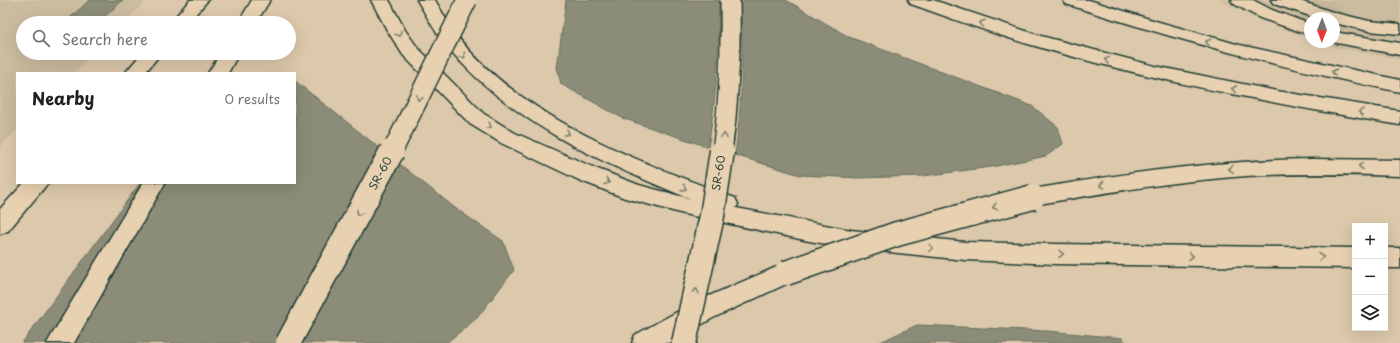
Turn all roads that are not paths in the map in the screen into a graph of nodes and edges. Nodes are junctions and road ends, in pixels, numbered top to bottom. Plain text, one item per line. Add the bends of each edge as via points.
1 (199, 0) edge
2 (261, 0) edge
3 (380, 0) edge
4 (426, 0) edge
5 (467, 0) edge
6 (730, 0) edge
7 (917, 0) edge
8 (1072, 0) edge
9 (1240, 0) edge
10 (1280, 0) edge
11 (1315, 12) edge
12 (185, 16) edge
13 (251, 16) edge
14 (1340, 20) edge
15 (1304, 28) edge
16 (1400, 29) edge
17 (1340, 38) edge
18 (1400, 50) edge
19 (146, 60) edge
20 (226, 60) edge
21 (136, 72) edge
22 (219, 72) edge
23 (1400, 86) edge
24 (1400, 118) edge
25 (1400, 168) edge
26 (36, 184) edge
27 (153, 184) edge
28 (0, 225) edge
29 (810, 232) junction
30 (1352, 258) edge
31 (1388, 258) edge
32 (1400, 258) edge
33 (60, 343) edge
34 (288, 343) edge
35 (645, 343) edge
36 (684, 343) edge

1 - 12 main road
2 - 13 main road
3 -> 29 main road via 410,51 477,119 508,138 633,192 684,206
4 -> 29 main road via 456,48 471,64 498,88 566,133 675,184 752,214
5 -> 34 main road, SR-60 / SR-60, bridge via 394,146
36 -> 6 main road, SR-60 / SR-60, bridge via 706,243 722,149 729,83
24 -> 7 main road via 1281,98 1129,66 1012,33
23 -> 8 main road via 1214,44
9 - 15 main road via 1266,14
10 - 11 main road
14 - 16 main road
17 - 18 main road
19 - 21 main road
20 - 22 main road
25 -> 35 main road, bridge via 1328,165 1225,170 1126,181 1033,197 897,234 786,273 704,310
26 - 28 main road
27 - 33 main road
29 -> 30 main road via 895,245 966,251
31 - 32 main road

